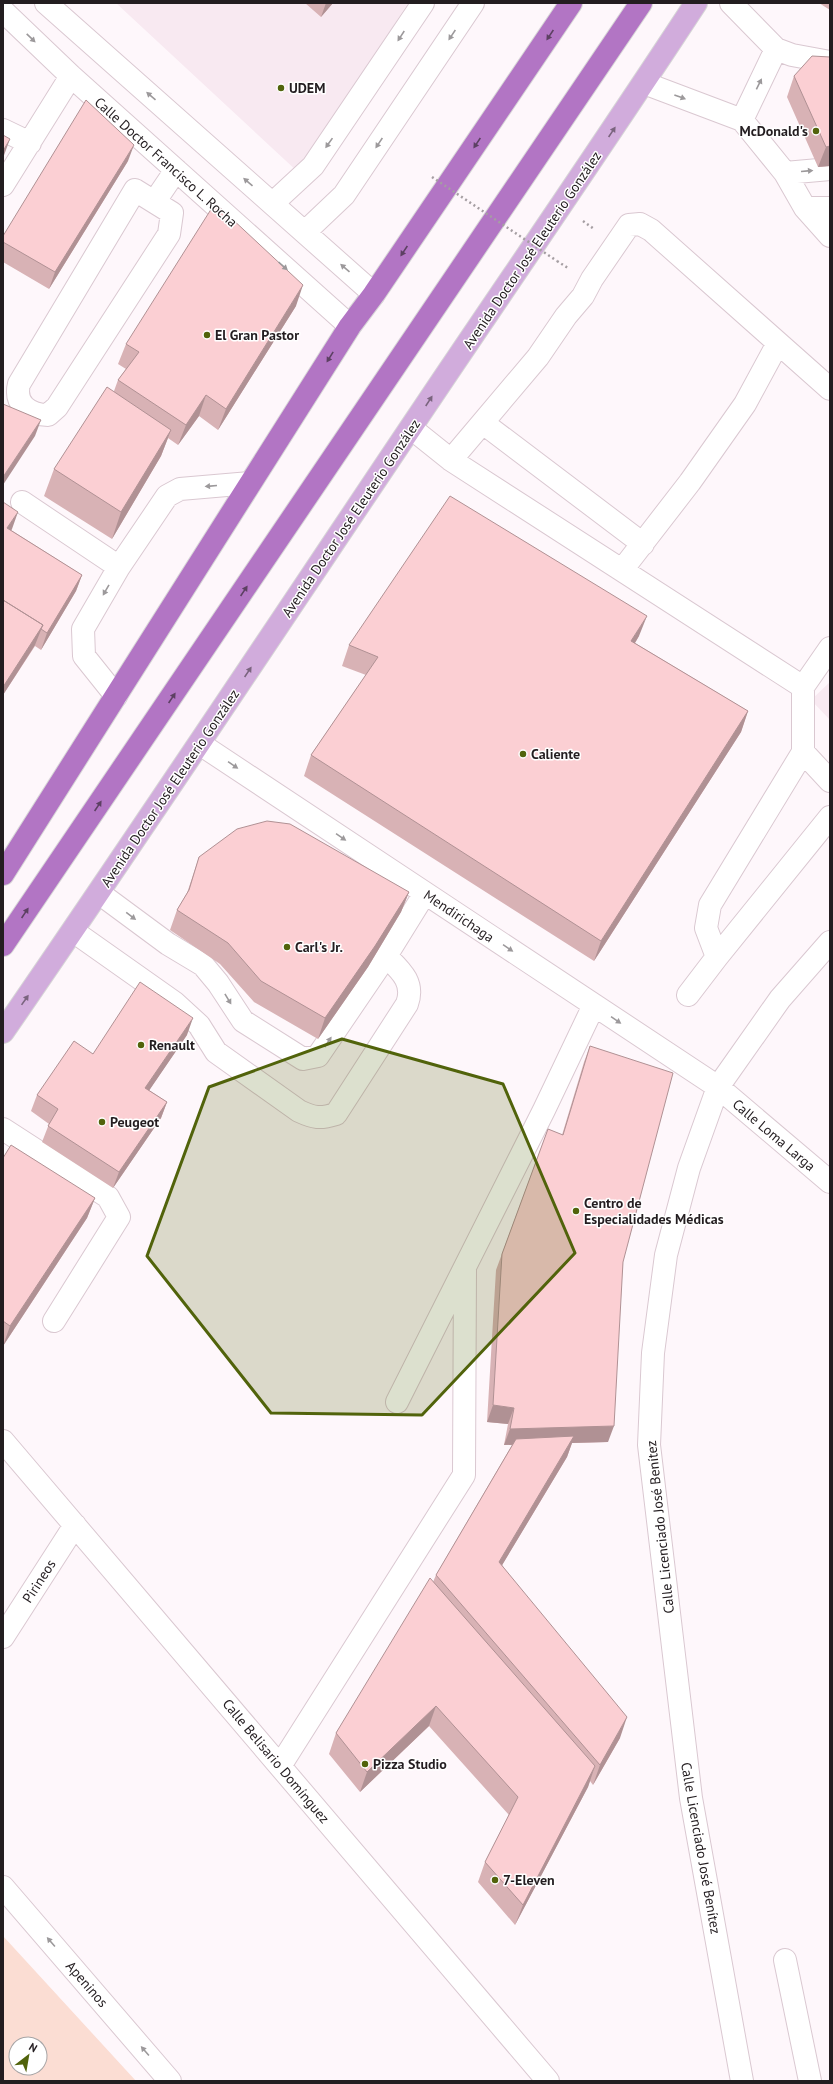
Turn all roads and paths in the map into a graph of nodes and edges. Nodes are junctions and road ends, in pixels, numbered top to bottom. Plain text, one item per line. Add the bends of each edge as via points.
1 (46, 3) edge
2 (423, 3) edge
3 (473, 3) edge
4 (571, 3) edge
5 (641, 3) edge
6 (696, 3) edge
7 (731, 3) edge
8 (4, 14) edge
9 (776, 49) junction
10 (830, 62) edge
11 (71, 76) junction
12 (644, 83) junction
13 (742, 120) junction
14 (3, 130) edge
15 (30, 143) junction
16 (830, 169) edge
17 (176, 170) junction
18 (785, 173) junction
19 (432, 177) dead end
20 (3, 184) edge
21 (154, 201) junction
22 (273, 203) junction
23 (561, 207) junction
24 (805, 208) junction
25 (830, 208) edge
26 (304, 232) junction
27 (590, 236) dead end
28 (830, 236) edge
29 (573, 262) dead end
30 (374, 294) junction
31 (350, 326) junction
32 (778, 344) junction
33 (830, 389) edge
34 (483, 423) junction
35 (411, 428) junction
36 (451, 460) junction
37 (250, 483) junction
38 (22, 502) dead end
39 (643, 544) junction
40 (120, 567) junction
41 (622, 570) junction
42 (830, 648) edge
43 (803, 687) junction
44 (116, 696) junction
45 (200, 744) junction
46 (803, 752) junction
47 (830, 781) edge
48 (830, 817) edge
49 (5, 868) edge
50 (100, 893) junction
51 (425, 893) junction
52 (73, 931) junction
53 (830, 942) edge
54 (3, 945) edge
55 (386, 956) junction
56 (717, 958) junction
57 (688, 995) dead end
58 (594, 1005) junction
59 (3, 1032) edge
60 (718, 1087) junction
61 (3, 1129) edge
62 (830, 1182) edge
63 (465, 1268) junction
64 (54, 1321) dead end
65 (397, 1402) dead end
66 (3, 1441) edge
67 (75, 1525) junction
68 (11, 1608) edge
69 (3, 1638) edge
70 (280, 1766) junction
71 (3, 1887) edge
72 (785, 1960) dead end
73 (170, 2081) edge
74 (548, 2081) edge
75 (742, 2081) edge
76 (810, 2081) edge

22 -> 1 street
2 -> 22 street via 313,166
3 -> 26 street via 344,195
4 -> 30 highway
54 -> 5 highway
6 - 12 main road, Avenida Doctor José Eleuterio González
7 - 9 street
8 -> 11 street, Calle Doctor Francisco L. Rocha
9 - 10 street via 792,56
13 -> 9 street
11 - 15 street
11 - 17 street, Calle Doctor Francisco L. Rocha
12 -> 13 street
23 -> 12 main road, Avenida Doctor José Eleuterio González
13 - 18 street
14 - 15 street
15 - 20 street
18 -> 16 street
17 - 21 street
17 -> 31 street, Calle Doctor Francisco L. Rocha
18 - 24 street
19 - 29 path, bridge via 569,268
21 - 21 street via 135,190 19,384 17,394 20,402 29,410 39,415 48,415 57,407 169,234 172,213
22 - 26 street
23 - 27 path via 595,229
35 -> 23 main road, Avenida Doctor José Eleuterio González
24 - 25 street
24 - 28 street
30 -> 26 street
30 - 31 highway
31 -> 37 highway
32 - 33 street
32 - 34 street via 651,230 640,224 629,225 583,296 538,357
32 - 39 street via 744,404
34 - 36 street
34 - 39 street
35 - 36 street
45 -> 35 main road, Avenida Doctor José Eleuterio González
36 - 41 street
37 -> 40 street via 180,489 167,496
37 - 44 highway
38 - 40 street
39 - 41 street
40 -> 44 street via 83,629 84,656
41 - 43 street
42 - 43 street
43 - 46 street
44 - 49 highway
45 - 50 main road, Avenida Doctor José Eleuterio González
45 -> 51 street, Mendirichaga
46 - 47 street
46 - 56 street via 710,905 706,928
48 - 56 street
50 - 52 main road, Avenida Doctor José Eleuterio González
50 -> 55 street via 168,944 203,965 243,1021 303,1059 318,1056
51 - 55 street
51 -> 58 street, Mendirichaga
52 - 55 street via 175,1003 199,1025 216,1052 300,1111 322,1118 336,1114 407,1004 410,996 407,977
59 -> 52 main road, Avenida Doctor José Eleuterio González
53 - 60 street, Calle Licenciado José Benítez via 780,999
56 - 57 street
58 -> 60 street, Mendirichaga
58 - 63 street
60 - 62 street, Calle Loma Larga
60 - 75 street, Calle Licenciado José Benítez via 689,1168 666,1255 652,1353 649,1445 691,1798
61 - 64 street via 108,1197 119,1217
63 - 65 street
63 - 70 street via 464,1475
66 - 67 street, Calle Belisario Domínguez
67 - 68 street, Pirineos
67 - 70 street, Calle Belisario Domínguez
68 - 69 street, Pirineos
70 - 74 street, Calle Belisario Domínguez
73 -> 71 street, Apeninos
72 - 76 street

